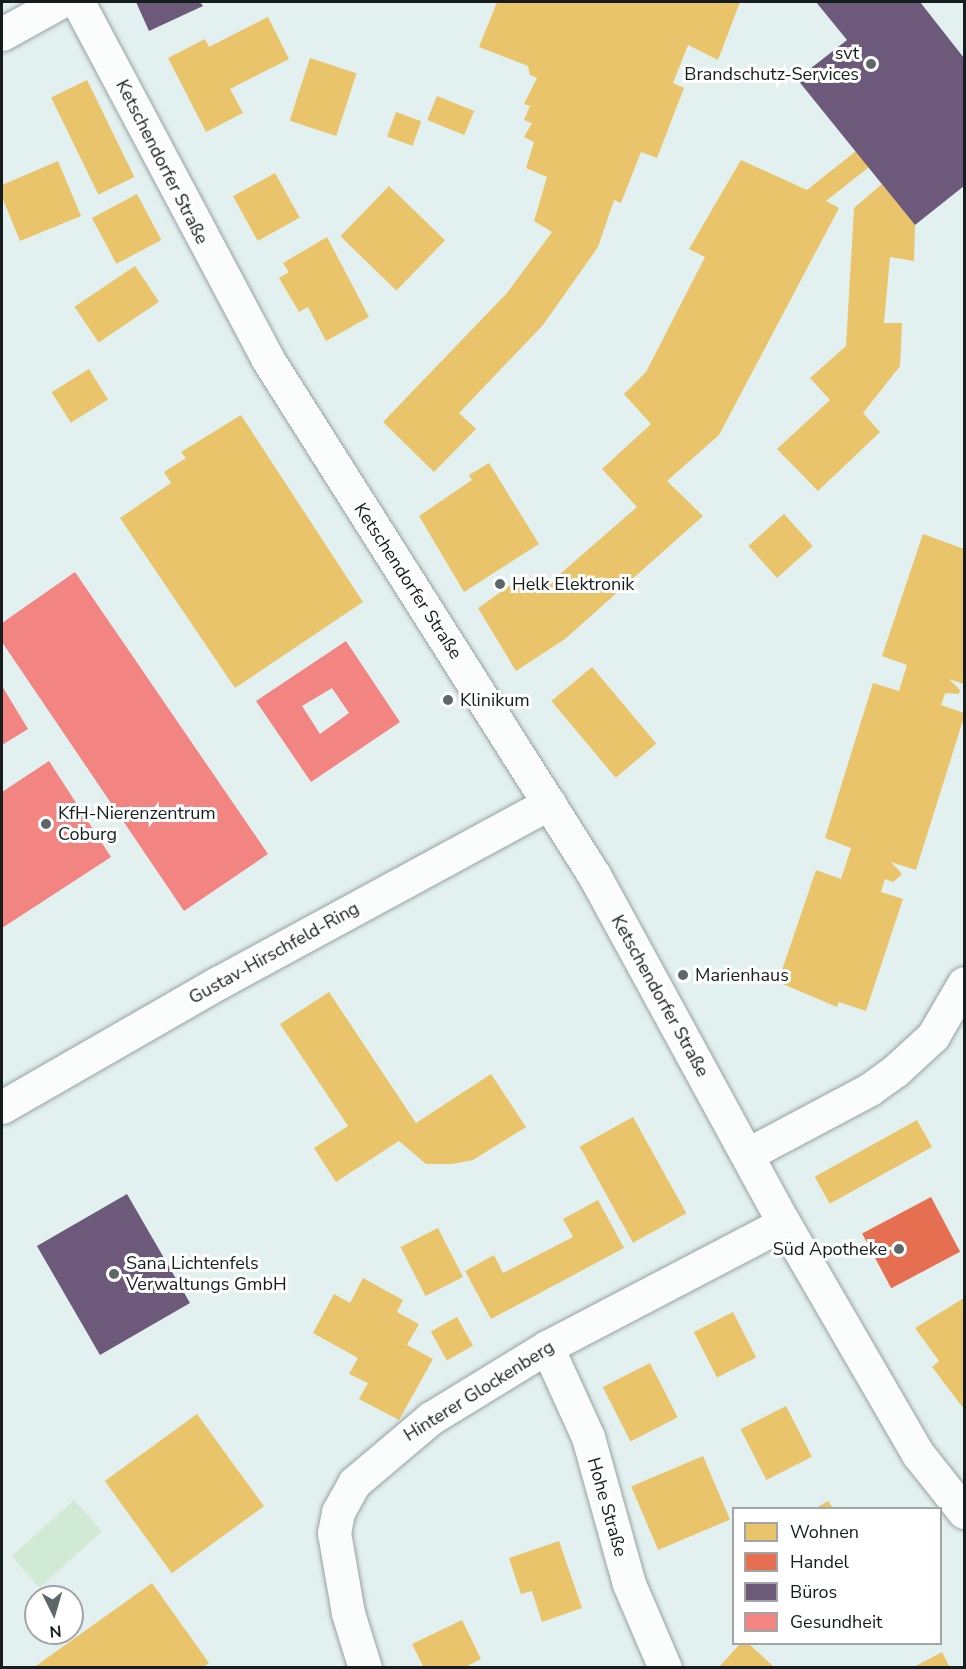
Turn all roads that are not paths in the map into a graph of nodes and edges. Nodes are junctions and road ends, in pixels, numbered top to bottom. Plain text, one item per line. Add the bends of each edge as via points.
1 (60, 2) edge
2 (78, 2) edge
3 (2, 34) edge
4 (549, 803) junction
5 (964, 983) edge
6 (2, 1107) edge
7 (748, 1154) junction
8 (784, 1223) junction
9 (547, 1347) junction
10 (964, 1512) edge
11 (365, 1668) edge
12 (664, 1668) edge

1 - 3 street
2 - 4 street, Ketschendorfer Straße via 262,350
4 - 6 street, Gustav-Hirschfeld-Ring
4 - 7 street, Ketschendorfer Straße via 594,875
5 - 7 street via 933,1036 895,1071 870,1089
7 - 8 street, Ketschendorfer Straße
8 - 9 street, Hinterer Glockenberg
8 - 10 street, Ketschendorfer Straße via 918,1454
9 - 11 street, Hinterer Glockenberg via 431,1418 381,1456 344,1497 334,1533 348,1613
9 - 12 street, Hohe Straße via 588,1437 629,1584

